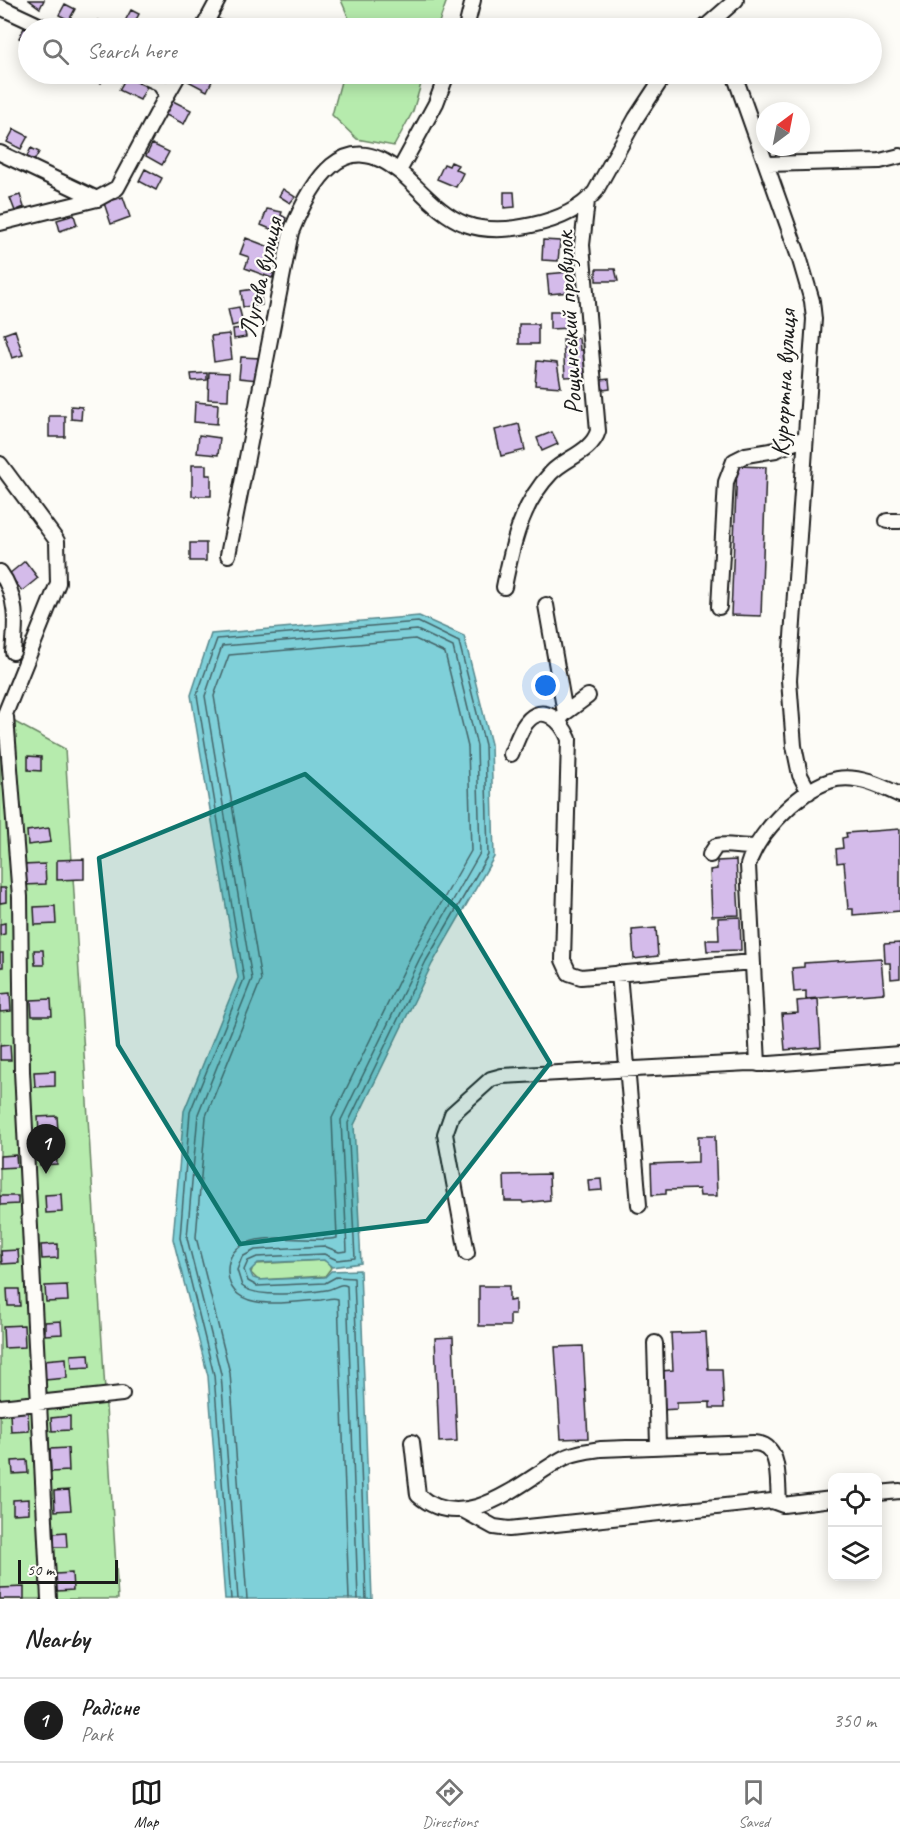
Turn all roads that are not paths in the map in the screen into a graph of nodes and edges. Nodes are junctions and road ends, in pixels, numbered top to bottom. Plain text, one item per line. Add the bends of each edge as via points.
1 (218, 0) edge
2 (473, 0) edge
3 (736, 0) edge
4 (0, 7) edge
5 (723, 11) junction
6 (24, 18) edge
7 (208, 18) edge
8 (468, 18) edge
9 (715, 18) edge
10 (722, 18) edge
11 (160, 84) edge
12 (173, 84) edge
13 (443, 84) edge
14 (658, 84) edge
15 (738, 84) edge
16 (167, 95) junction
17 (0, 153) edge
18 (900, 156) edge
19 (767, 164) junction
20 (399, 171) junction
21 (97, 199) junction
22 (587, 201) junction
23 (0, 223) edge
24 (805, 438) junction
25 (0, 464) edge
26 (228, 555) dead end
27 (0, 572) edge
28 (504, 587) dead end
29 (546, 605) dead end
30 (718, 608) dead end
31 (7, 650) edge
32 (33, 651) junction
33 (588, 696) dead end
34 (562, 717) junction
35 (3, 722) edge
36 (511, 754) dead end
37 (808, 792) junction
38 (900, 795) edge
39 (756, 846) junction
40 (710, 855) dead end
41 (752, 962) junction
42 (620, 973) junction
43 (900, 1053) edge
44 (758, 1064) junction
45 (627, 1070) junction
46 (639, 1205) dead end
47 (467, 1253) dead end
48 (655, 1343) dead end
49 (122, 1394) dead end
50 (39, 1402) junction
51 (0, 1407) edge
52 (412, 1442) dead end
53 (658, 1445) junction
54 (900, 1491) edge
55 (882, 1493) edge
56 (828, 1499) edge
57 (781, 1504) junction
58 (463, 1510) junction
59 (49, 1599) edge

1 - 7 street
2 - 8 street
3 - 5 street
4 - 6 street
5 - 9 street
5 - 10 street
11 - 16 street
12 - 16 street
13 - 20 street
14 - 22 street
15 - 19 street, Курортна вулиця
16 - 21 street via 117,188
17 - 21 street
18 - 19 street via 880,161
19 - 24 street, Курортна вулиця via 812,301 814,337
20 - 22 street, Лугова вулиця via 434,205 463,224 483,229 507,230 557,220
20 - 26 street, Лугова вулиця via 365,155 345,157 332,164 302,204 291,232 274,311
21 - 23 street
22 - 28 street, Рощинський провулок via 582,245 598,431 590,445 560,464 532,496
24 - 30 street via 776,450 746,455 731,466 726,482
24 - 37 street, Курортна вулиця via 789,680 800,775
25 - 32 street via 57,541 58,584
27 - 31 street via 17,618
29 - 34 street
31 - 32 street
32 - 35 street
33 - 34 street
34 - 36 street via 542,715 530,719
34 - 42 street via 569,739 563,962 566,970 577,976
35 - 50 street via 20,897 22,1071
37 - 38 street via 836,779 850,778
37 - 39 street via 783,813
39 - 40 street via 716,846
39 - 41 street via 748,865
41 - 42 street
41 - 44 street
42 - 45 street
43 - 44 street
44 - 45 street
45 - 46 street
45 - 47 street via 502,1076 491,1079 452,1114 445,1134
48 - 53 street
49 - 50 street
50 - 51 street
50 - 59 street
52 - 58 street via 418,1495 441,1509
53 - 57 street via 767,1445 775,1459
53 - 58 street via 582,1452 561,1459 502,1496
54 - 55 street
56 - 57 street
57 - 58 street via 683,1509 516,1528 494,1527

